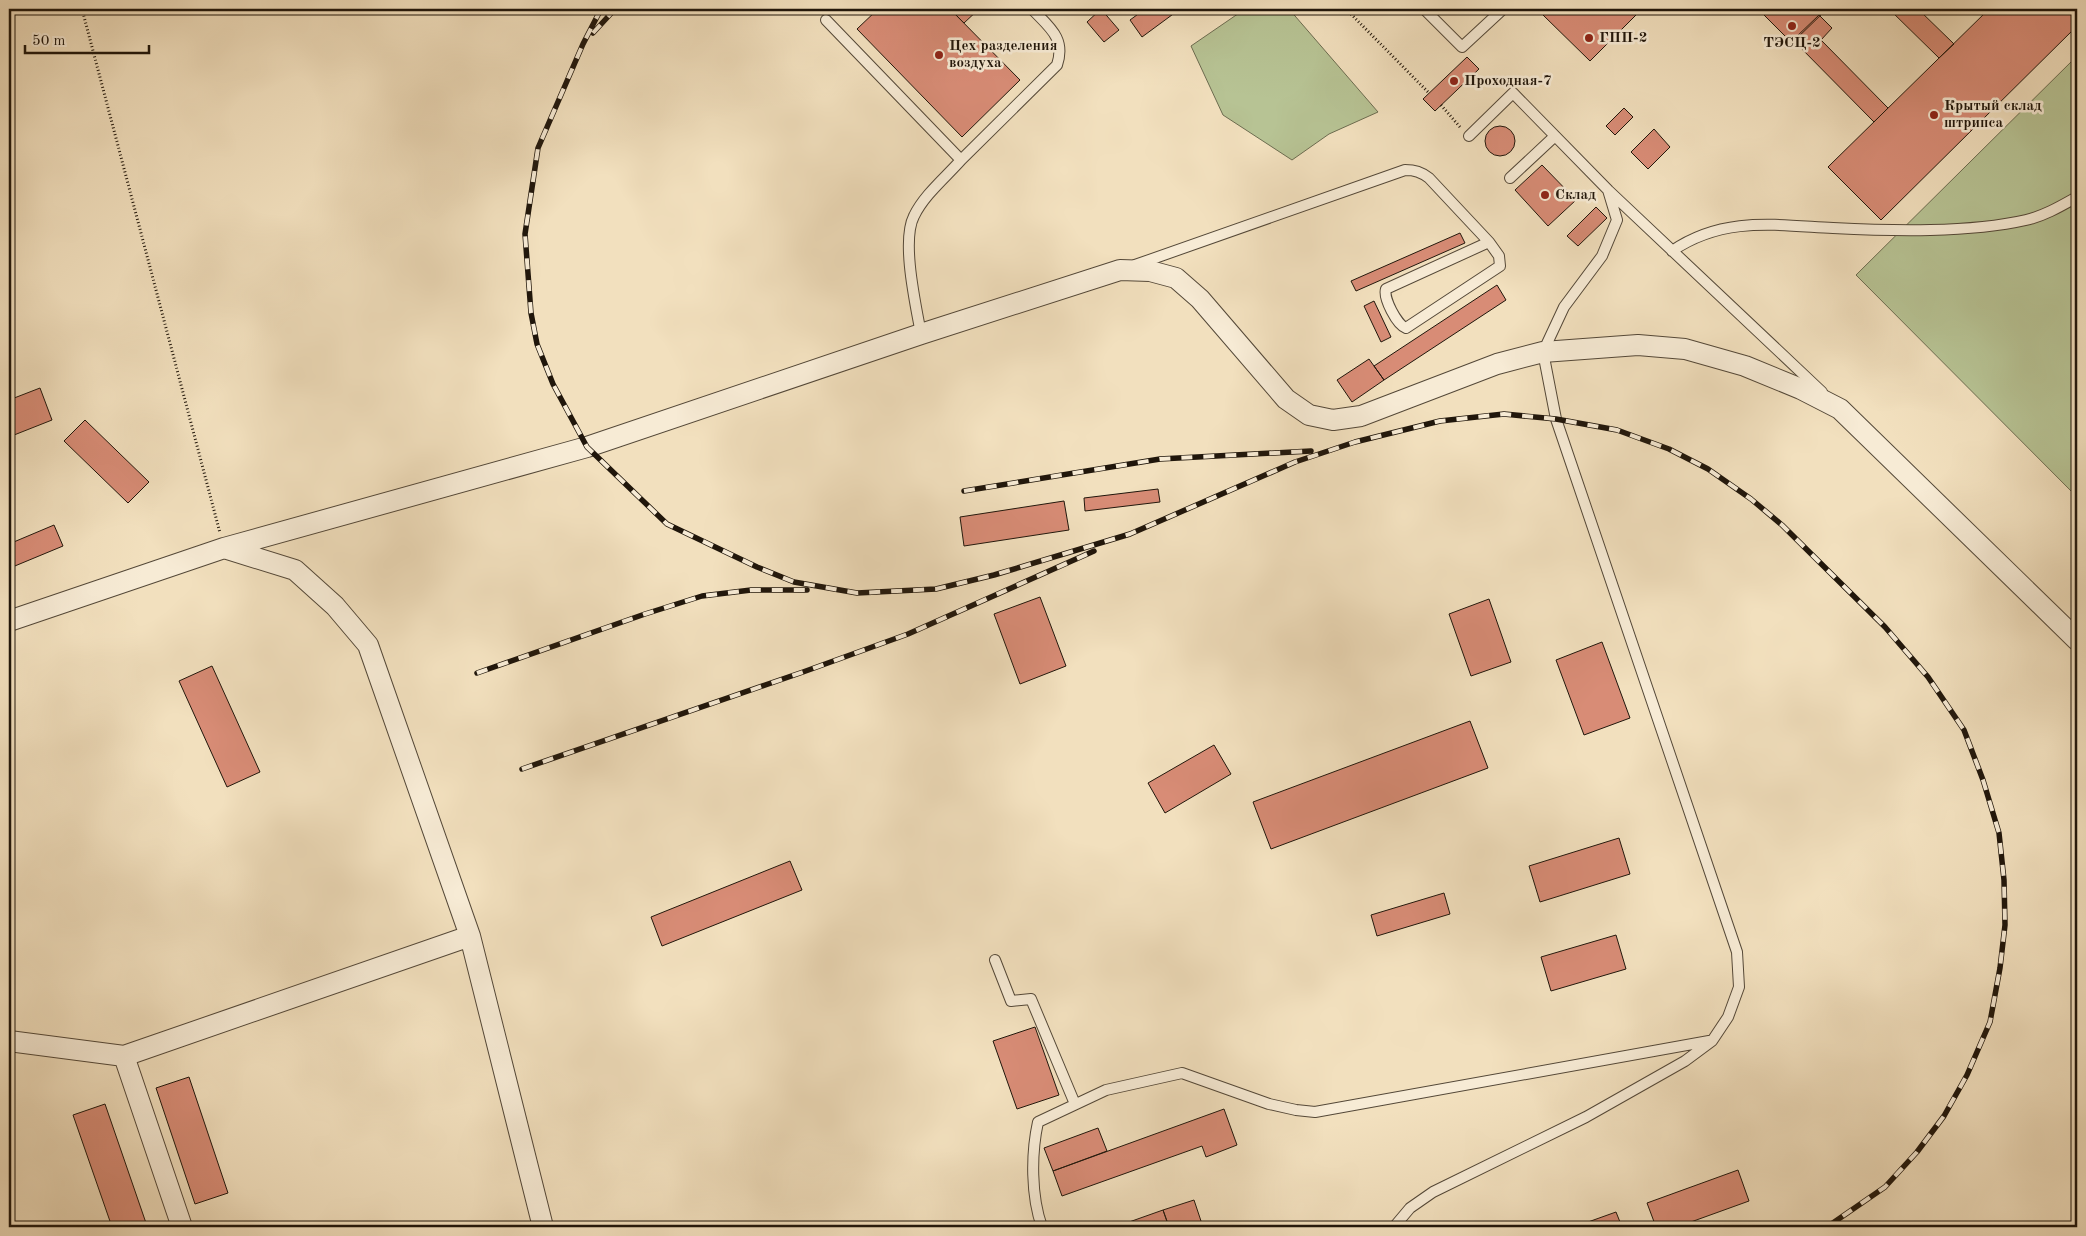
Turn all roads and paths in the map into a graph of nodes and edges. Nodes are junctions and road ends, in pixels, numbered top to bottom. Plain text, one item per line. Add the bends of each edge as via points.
1 (82, 9) edge
2 (1032, 9) edge
3 (1346, 9) edge
4 (1424, 9) edge
5 (1503, 9) edge
6 (826, 20) dead end
7 (1429, 93) dead end
8 (1441, 105) dead end
9 (1469, 136) joint
10 (1555, 136) junction
11 (961, 160) junction
12 (1510, 178) dead end
13 (1608, 190) junction
14 (2077, 196) edge
15 (1489, 242) junction
16 (1672, 251) junction
17 (1120, 270) junction
18 (921, 334) junction
19 (1543, 352) junction
20 (1840, 409) junction
21 (224, 548) junction
22 (9, 620) edge
23 (2077, 640) edge
24 (470, 936) junction
25 (995, 960) dead end
26 (9, 1041) edge
27 (1712, 1041) junction
28 (124, 1056) junction
29 (1075, 1104) junction
30 (182, 1227) edge
31 (543, 1227) edge
32 (1042, 1227) edge
33 (1394, 1227) edge

1 - 21 path
2 - 11 lane via 1059,41 1061,53 1057,65
3 - 7 path
4 - 5 lane via 1462,47
6 - 11 lane
8 - 9 path
9 - 10 lane via 1513,93
10 - 12 lane
10 - 13 lane
11 - 18 lane via 913,217 909,243
13 - 16 lane
13 - 19 lane via 1616,220 1602,256 1564,307
14 - 16 lane via 2058,208 2026,220 1956,228 1871,230 1731,226 1707,232
15 - 15 lane via 1499,256 1500,266 1406,328 1399,325 1385,295 1386,289
15 - 17 lane via 1422,172 1405,170
16 - 20 lane
17 - 18 street
17 - 19 street via 1150,271 1176,278 1200,299 1286,399 1310,415 1333,420 1362,416 1497,364
18 - 21 street via 587,447
19 - 20 street via 1638,345 1685,349 1745,366
19 - 27 lane via 1556,419 1737,952 1739,987 1728,1018
20 - 23 street
21 - 22 street
21 - 24 street via 295,570 335,606 368,645
24 - 28 street
24 - 31 street
25 - 29 lane via 1011,1001 1031,999
26 - 28 street
27 - 29 lane via 1316,1112 1270,1104 1182,1073 1106,1090
27 - 33 lane via 1685,1061 1586,1117 1433,1192 1410,1208
28 - 30 street
29 - 32 lane via 1038,1122 1033,1146 1037,1212

